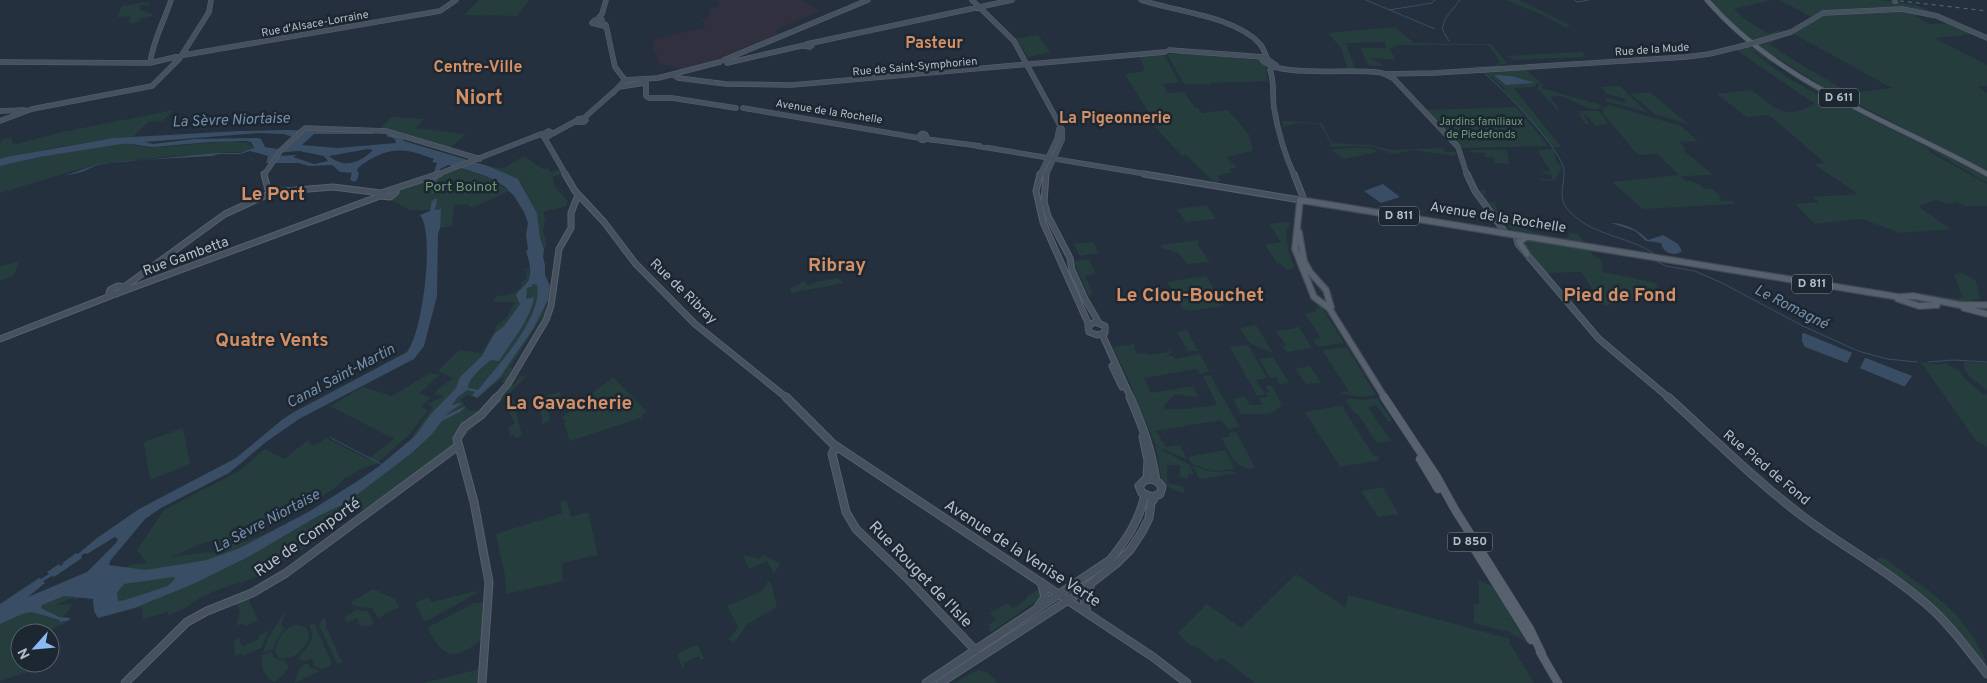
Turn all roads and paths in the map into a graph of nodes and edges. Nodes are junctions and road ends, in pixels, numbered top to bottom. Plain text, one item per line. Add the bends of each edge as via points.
1 (171, 0) edge
2 (211, 0) edge
3 (449, 0) edge
4 (606, 0) edge
5 (868, 0) edge
6 (973, 0) edge
7 (1007, 0) edge
8 (1012, 0) edge
9 (1141, 0) edge
10 (1708, 0) edge
11 (455, 1) edge
12 (1895, 1) edge
13 (996, 3) junction
14 (981, 6) junction
15 (1902, 9) junction
16 (1987, 38) edge
17 (180, 57) junction
18 (1263, 58) junction
19 (725, 61) junction
20 (0, 62) edge
21 (150, 63) junction
22 (1028, 65) junction
23 (1267, 65) junction
24 (1274, 66) junction
25 (1364, 72) junction
26 (1379, 74) junction
27 (1390, 74) junction
28 (673, 75) junction
29 (1396, 81) junction
30 (623, 82) junction
31 (645, 84) junction
32 (1274, 87) junction
33 (670, 96) junction
34 (29, 110) junction
35 (0, 111) edge
36 (0, 121) edge
37 (546, 136) junction
38 (1050, 158) junction
39 (480, 159) junction
40 (1059, 161) junction
41 (1113, 168) junction
42 (1987, 173) edge
43 (1045, 178) junction
44 (269, 194) junction
45 (380, 195) junction
46 (578, 195) junction
47 (1300, 200) junction
48 (1298, 221) junction
49 (1052, 225) junction
50 (1045, 226) junction
51 (1510, 234) junction
52 (1529, 238) junction
53 (1602, 250) junction
54 (1526, 254) junction
55 (1534, 263) junction
56 (1688, 264) junction
57 (1771, 276) junction
58 (1319, 281) junction
59 (1309, 283) junction
60 (123, 288) junction
61 (1908, 300) junction
62 (1325, 301) junction
63 (1987, 305) edge
64 (1987, 314) edge
65 (1099, 323) junction
66 (1089, 325) junction
67 (1100, 335) junction
68 (0, 339) edge
69 (458, 446) junction
70 (838, 448) junction
71 (1148, 479) junction
72 (1156, 481) junction
73 (1145, 495) junction
74 (1155, 497) junction
75 (1041, 582) junction
76 (1091, 585) junction
77 (1060, 595) junction
78 (1068, 600) junction
79 (1035, 611) junction
80 (1087, 613) junction
81 (976, 652) junction
82 (1987, 674) edge
83 (125, 683) edge
84 (482, 683) edge
85 (926, 683) edge
86 (940, 683) edge
87 (1187, 683) edge
88 (1558, 683) edge

1 - 21 street via 152,45
2 - 17 street via 209,12
3 - 11 street
4 - 30 street via 600,22 606,28
5 - 19 street
6 - 14 street
7 - 13 street
8 - 13 street
9 - 18 street via 1212,18 1236,29 1259,43 1265,51
10 - 42 main road, D 611 via 1737,32 1788,69
11 - 17 street, Rue d'Alsace-Lorraine via 442,11
12 - 15 street
13 - 14 street
14 - 19 street via 820,42 810,47
14 - 22 street via 1014,41
15 - 16 street, Rue de la Mude via 1934,15
15 - 27 street, Rue de la Mude, bridge via 1823,13 1799,28 1760,41 1686,57
17 - 21 street, Rue d'Alsace-Lorraine
17 - 34 street via 152,86
18 - 22 street, Rue de Saint-Symphorien via 1177,51
18 - 23 street, D 850
18 - 24 street
19 - 28 street
20 - 21 street, Rue d'Alsace-Lorraine
22 - 28 street, Rue de Saint-Symphorien via 783,86 734,84
22 - 38 street via 1060,124
23 - 24 street, D 850
23 - 32 street, D 850
24 - 25 street via 1315,72
24 - 32 street, D 850 via 1270,70
25 - 26 street
25 - 27 street
26 - 27 street
26 - 29 street
27 - 29 street
28 - 31 street via 654,78
29 - 51 street via 1458,147 1477,195
30 - 31 street
30 - 37 street via 580,120
31 - 33 street, Avenue de la Rochelle via 656,96
31 - 33 street, Avenue de la Rochelle via 649,98
32 - 47 street, D 850 via 1280,138 1302,192
33 - 38 street, Avenue de la Rochelle / D 811 via 903,134 925,134 927,138
34 - 35 street
34 - 36 street
37 - 39 street
37 - 46 street, Rue de Ribray
38 - 40 street, Avenue de la Rochelle / D 811
38 - 41 street, Avenue de la Rochelle / D 811
38 - 43 street
38 - 50 street via 1036,191
39 - 44 street via 378,130 304,129 281,150 263,176
39 - 45 street via 411,184 388,198
40 - 41 street, Avenue de la Rochelle / D 811
40 - 43 street
41 - 47 street, Avenue de la Rochelle / D 811
43 - 49 street via 1044,202
44 - 45 street via 333,187
44 - 60 street via 226,214
45 - 60 street, Rue Gambetta via 140,286
46 - 69 street via 571,213 571,228 559,249 546,320 508,384 481,415 462,430 457,439
46 - 70 street, Rue de Ribray via 604,222 635,263 692,321 787,398
47 - 48 main road, D 850
47 - 51 main road, Avenue de la Rochelle / D 811
48 - 58 main road, D 850 via 1304,261
48 - 59 main road, D 850 via 1294,249
49 - 50 street
49 - 65 street via 1070,258 1088,306
50 - 66 street
51 - 52 main road, Avenue de la Rochelle / D 811
51 - 53 main road, Avenue de la Rochelle / D 811
51 - 54 street
51 - 55 street
52 - 53 main road, Avenue de la Rochelle / D 811
52 - 54 main road via 1520,242
53 - 56 main road, Avenue de la Rochelle / D 811
54 - 55 street
55 - 82 street, Rue Pied de Fond via 1599,339 1764,486 1921,599 1959,637
56 - 57 main road, Avenue de la Rochelle / D 811
56 - 57 main road, D 811
57 - 61 main road, D 811
58 - 59 main road
58 - 62 main road, D 850 via 1329,295
59 - 62 main road, D 850 via 1314,298
60 - 68 street via 85,307
61 - 63 main road, D 811 via 1912,296 1952,304
61 - 64 main road, D 811 via 1919,306 1960,307
62 - 88 main road, D 850 via 1530,629
65 - 66 street
65 - 67 street via 1106,328 1106,332
66 - 67 street via 1088,331
67 - 71 street via 1143,436
67 - 72 street via 1147,437
69 - 83 street, Rue de Comporté via 286,573 178,628
69 - 84 street via 464,460 489,582
70 - 75 street, Avenue de la Venise Verte
70 - 81 street, Rue Rouget de l'Isle via 833,457 851,522
71 - 72 street
71 - 73 street via 1139,486
72 - 74 street via 1162,490
73 - 74 street
73 - 77 street via 1138,519 1120,549 1101,567
74 - 76 street via 1136,542
75 - 77 street, Avenue de la Venise Verte
75 - 79 street via 1045,597
76 - 78 street
76 - 80 street via 1084,598
77 - 78 street, Avenue de la Venise Verte
77 - 79 street
78 - 80 street, Avenue de la Venise Verte
78 - 86 street
79 - 81 street
80 - 87 street, Avenue de la Venise Verte
81 - 85 street

